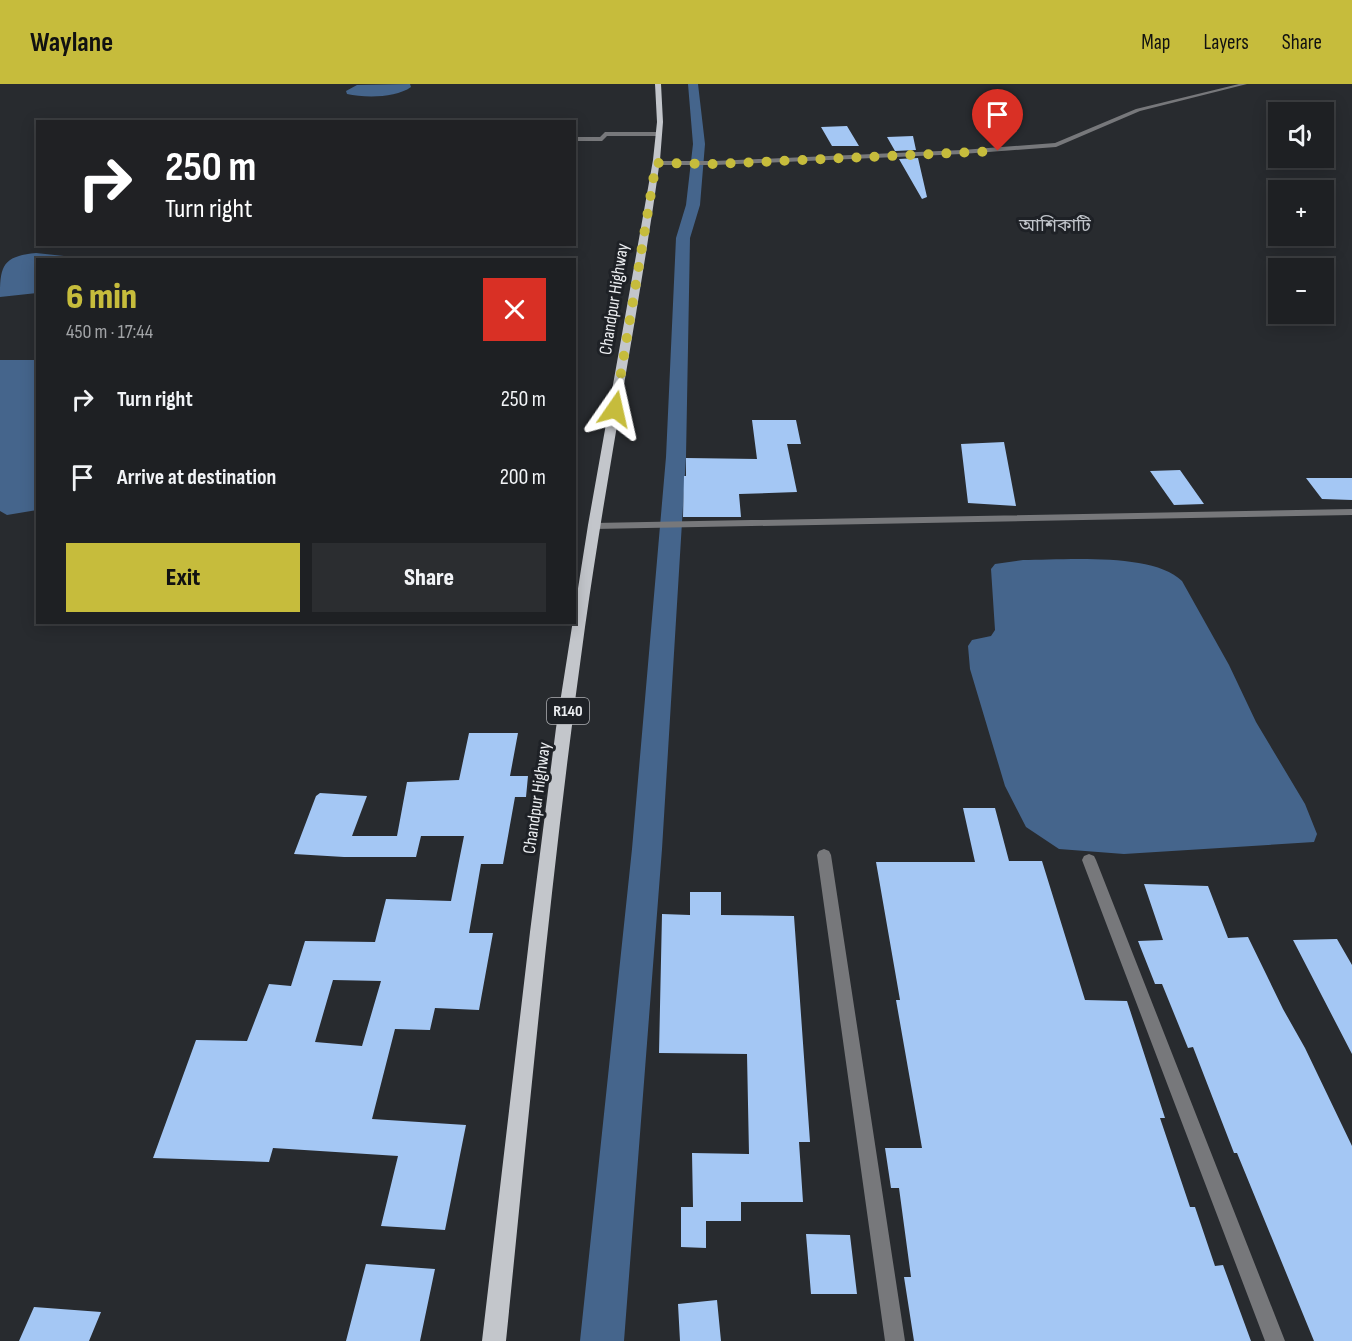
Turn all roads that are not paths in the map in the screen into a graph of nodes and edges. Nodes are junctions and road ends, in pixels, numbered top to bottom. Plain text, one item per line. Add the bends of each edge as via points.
1 (658, 84) edge
2 (1245, 84) edge
3 (658, 134) junction
4 (576, 139) edge
5 (656, 163) junction
6 (1352, 512) edge
7 (594, 526) junction
8 (824, 855) dead end
9 (1089, 860) dead end
10 (494, 1341) edge
11 (895, 1341) edge
12 (1275, 1341) edge

1 - 3 main road, Chandpur Highway / R140
2 - 5 street via 1138,110 1056,145 715,164
3 - 4 street via 605,134 602,139
3 - 5 main road, Chandpur Highway / R140
5 - 7 main road, Chandpur Highway / R140
6 - 7 street
7 - 10 main road, Chandpur Highway / R140 via 551,830
8 - 11 street
9 - 12 street

